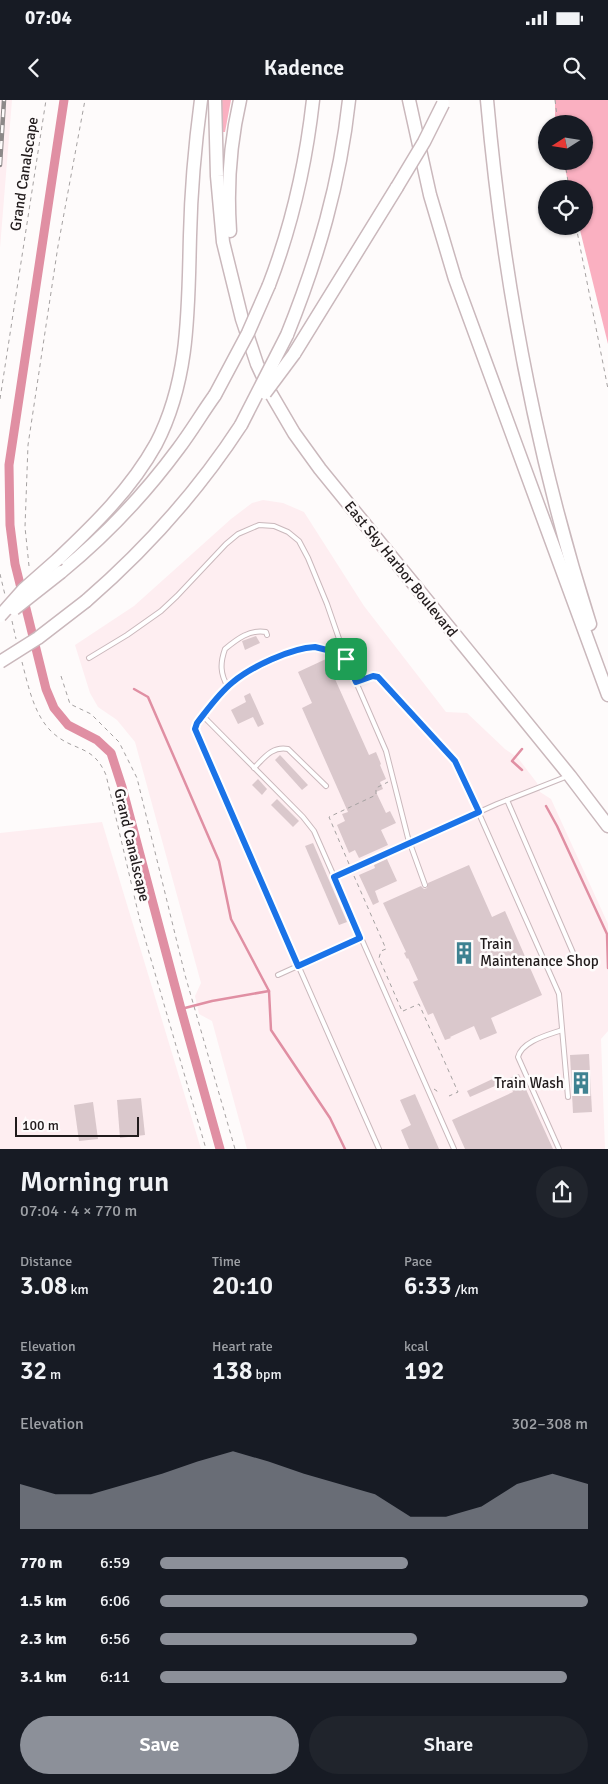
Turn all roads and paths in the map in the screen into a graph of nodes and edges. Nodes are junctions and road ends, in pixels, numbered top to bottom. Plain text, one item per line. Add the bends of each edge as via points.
1 (46, 100) edge
2 (85, 100) edge
3 (201, 100) edge
4 (215, 100) edge
5 (240, 100) edge
6 (313, 100) edge
7 (349, 100) edge
8 (409, 100) edge
9 (487, 100) edge
10 (555, 100) edge
11 (444, 102) edge
12 (557, 115) edge
13 (578, 235) edge
14 (235, 289) junction
15 (608, 389) edge
16 (0, 399) edge
17 (241, 425) junction
18 (29, 566) dead end
19 (0, 574) edge
20 (6, 600) dead end
21 (4, 617) edge
22 (267, 635) dead end
23 (18, 644) dead end
24 (89, 658) dead end
25 (346, 659) junction
26 (22, 661) dead end
27 (0, 662) edge
28 (62, 676) dead end
29 (608, 676) edge
30 (356, 682) junction
31 (228, 687) junction
32 (608, 695) edge
33 (202, 716) junction
34 (254, 768) junction
35 (572, 779) junction
36 (389, 782) dead end
37 (326, 786) dead end
38 (507, 800) junction
39 (479, 812) junction
40 (608, 826) edge
41 (608, 838) edge
42 (409, 843) junction
43 (349, 864) dead end
44 (354, 876) dead end
45 (334, 877) junction
46 (425, 885) dead end
47 (360, 938) junction
48 (574, 955) dead end
49 (298, 966) junction
50 (278, 976) dead end
51 (402, 1011) junction
52 (402, 1018) dead end
53 (562, 1030) junction
54 (449, 1096) dead end
55 (568, 1097) dead end
56 (206, 1149) edge
57 (235, 1149) edge
58 (379, 1149) edge
59 (454, 1149) edge
60 (559, 1149) edge

1 - 16 path, Grand Canalscape
2 - 18 path via 58,246 28,445 25,527
3 - 21 highway, bridge via 192,187 186,344 174,398 156,443 132,480 88,531 24,589
4 - 14 highway via 221,228
5 - 14 highway via 228,191
6 - 21 highway, bridge via 298,193 286,236 248,333 214,395 151,483 101,537
7 - 17 highway, bridge via 327,222 309,279 287,335
8 - 32 highway via 430,195 456,279
9 - 29 highway via 499,223 526,381 562,529
10 - 12 path
11 - 17 highway, bridge via 428,136 294,354
13 - 15 path
14 - 35 highway, East Sky Harbor Boulevard via 251,349 263,379 302,445
17 - 27 highway, bridge via 202,480 142,550 38,638
19 - 20 path
21 - 23 path
22 - 31 lane via 256,630 225,649 221,672
24 - 25 lane via 161,610 238,534 266,525 288,532 304,548
25 - 30 lane
25 - 31 lane via 322,648 300,648 241,676
26 - 56 path, Grand Canalscape via 44,723 65,742 96,757 106,775 141,925
28 - 57 path via 70,704 91,714 119,742 137,778 185,975
30 - 39 lane via 376,676 413,714 455,761
30 - 42 lane via 386,751
31 - 33 lane
33 - 34 lane
33 - 49 lane via 196,724 196,734
34 - 37 lane via 271,752 288,749
34 - 45 lane via 309,824
35 - 38 lane
35 - 40 highway, East Sky Harbor Boulevard
35 - 41 highway
36 - 43 path via 376,788 376,795 329,817
38 - 39 lane
38 - 48 lane
39 - 42 lane
39 - 53 lane via 559,994
42 - 45 lane
42 - 46 lane
44 - 51 path via 386,949 379,958
45 - 47 lane
47 - 49 lane
47 - 59 lane
49 - 50 lane
49 - 58 lane
51 - 52 path
51 - 54 path via 419,1004 458,1092
53 - 55 lane
53 - 60 lane via 522,1048 518,1057

